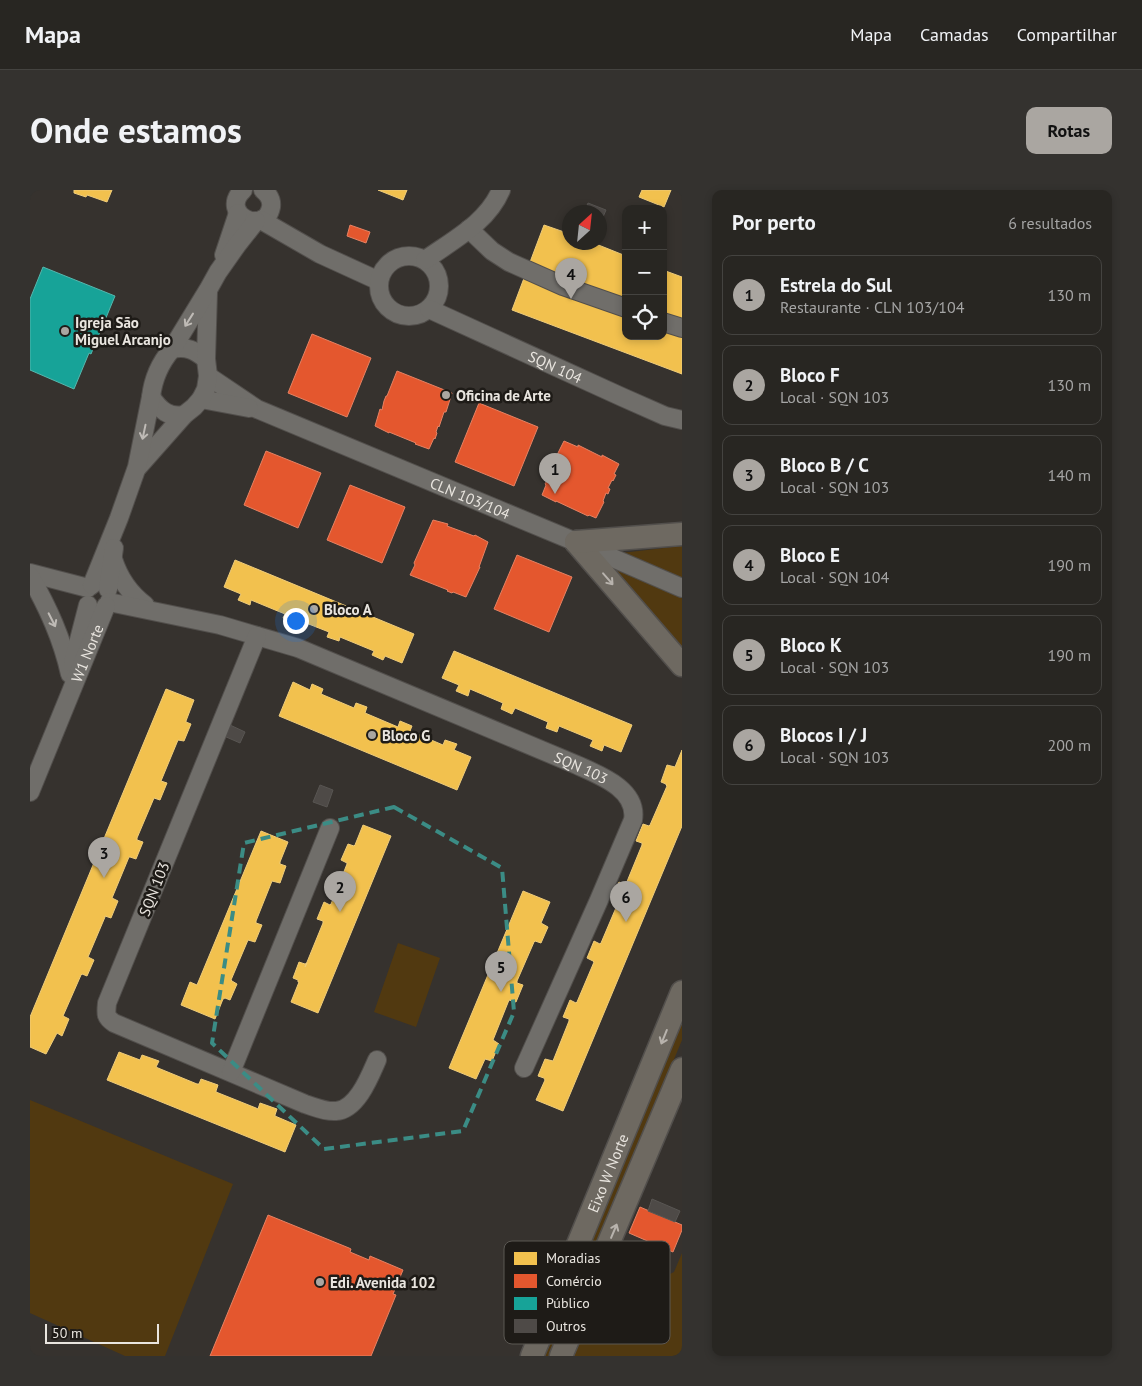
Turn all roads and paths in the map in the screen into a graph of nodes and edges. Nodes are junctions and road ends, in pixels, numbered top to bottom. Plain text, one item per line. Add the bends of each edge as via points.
1 (501, 190) edge
2 (236, 198) edge
3 (265, 205) edge
4 (469, 229) junction
5 (293, 238) junction
6 (237, 245) junction
7 (425, 260) junction
8 (218, 272) junction
9 (379, 281) junction
10 (208, 290) junction
11 (622, 307) edge
12 (429, 310) junction
13 (667, 323) edge
14 (682, 328) edge
15 (172, 349) junction
16 (207, 368) junction
17 (151, 397) junction
18 (201, 399) junction
19 (257, 409) junction
20 (184, 415) junction
21 (682, 420) edge
22 (137, 467) junction
23 (119, 518) junction
24 (682, 534) edge
25 (576, 542) junction
26 (113, 559) junction
27 (30, 575) edge
28 (682, 588) edge
29 (98, 596) junction
30 (145, 606) junction
31 (176, 616) junction
32 (257, 636) junction
33 (682, 665) edge
34 (70, 674) junction
35 (68, 701) junction
36 (30, 792) edge
37 (330, 828) dead end
38 (682, 992) edge
39 (377, 1060) dead end
40 (524, 1068) dead end
41 (682, 1069) edge
42 (231, 1072) junction
43 (579, 1241) edge
44 (609, 1241) edge
45 (537, 1344) edge
46 (566, 1344) edge
47 (532, 1356) edge
48 (561, 1356) edge

1 - 4 street via 486,213
2 - 3 street via 246,220
2 - 8 street
3 - 5 street
3 - 6 street
4 - 7 street
4 - 11 street via 509,262
5 - 6 street via 261,236
5 - 9 street
6 - 8 street
7 - 9 street via 416,256 398,258 384,269
7 - 12 street via 437,274 440,284 439,293
8 - 10 street
9 - 12 street via 380,296 392,312 411,316
10 -> 15 street
10 - 16 street
12 - 21 street, SQN 104 via 665,416
13 - 14 street
15 - 16 street via 193,350
15 - 17 street via 154,380
16 - 18 street via 206,389
16 - 19 street, CLN 103/104
17 - 20 street via 170,415
17 -> 22 street, W1 Norte
18 - 19 street, CLN 103/104
18 - 20 street
19 - 25 street, CLN 103/104
20 - 22 street, W1 Norte
22 - 23 street, W1 Norte
23 - 26 street, W1 Norte
23 - 29 street, W1 Norte
24 - 25 main road
25 - 28 street, CLN 103/104
25 -> 33 main road
26 - 29 street, W1 Norte
26 - 30 street via 124,583
27 - 29 street
27 -> 34 street via 57,630
29 - 30 street, SQN 103
29 - 31 street, SQN 103
29 - 34 street, W1 Norte
29 - 35 street, W1 Norte
30 - 31 street, SQN 103
31 - 32 street, SQN 103
32 - 40 street, SQN 103 via 298,648 577,764 608,780 631,802 633,820
32 - 42 street, SQN 103 via 107,1003 106,1013 107,1019 114,1023
34 - 35 street, W1 Norte
35 - 36 street, W1 Norte
37 - 42 street
38 -> 43 main road, Eixo W Norte
39 - 42 street, SQN 103 via 367,1085 351,1105 339,1111 325,1111 305,1104
44 -> 41 main road, Eixo W Norte
45 -> 47 main road, Eixo W Norte
48 -> 46 main road, Eixo W Norte

